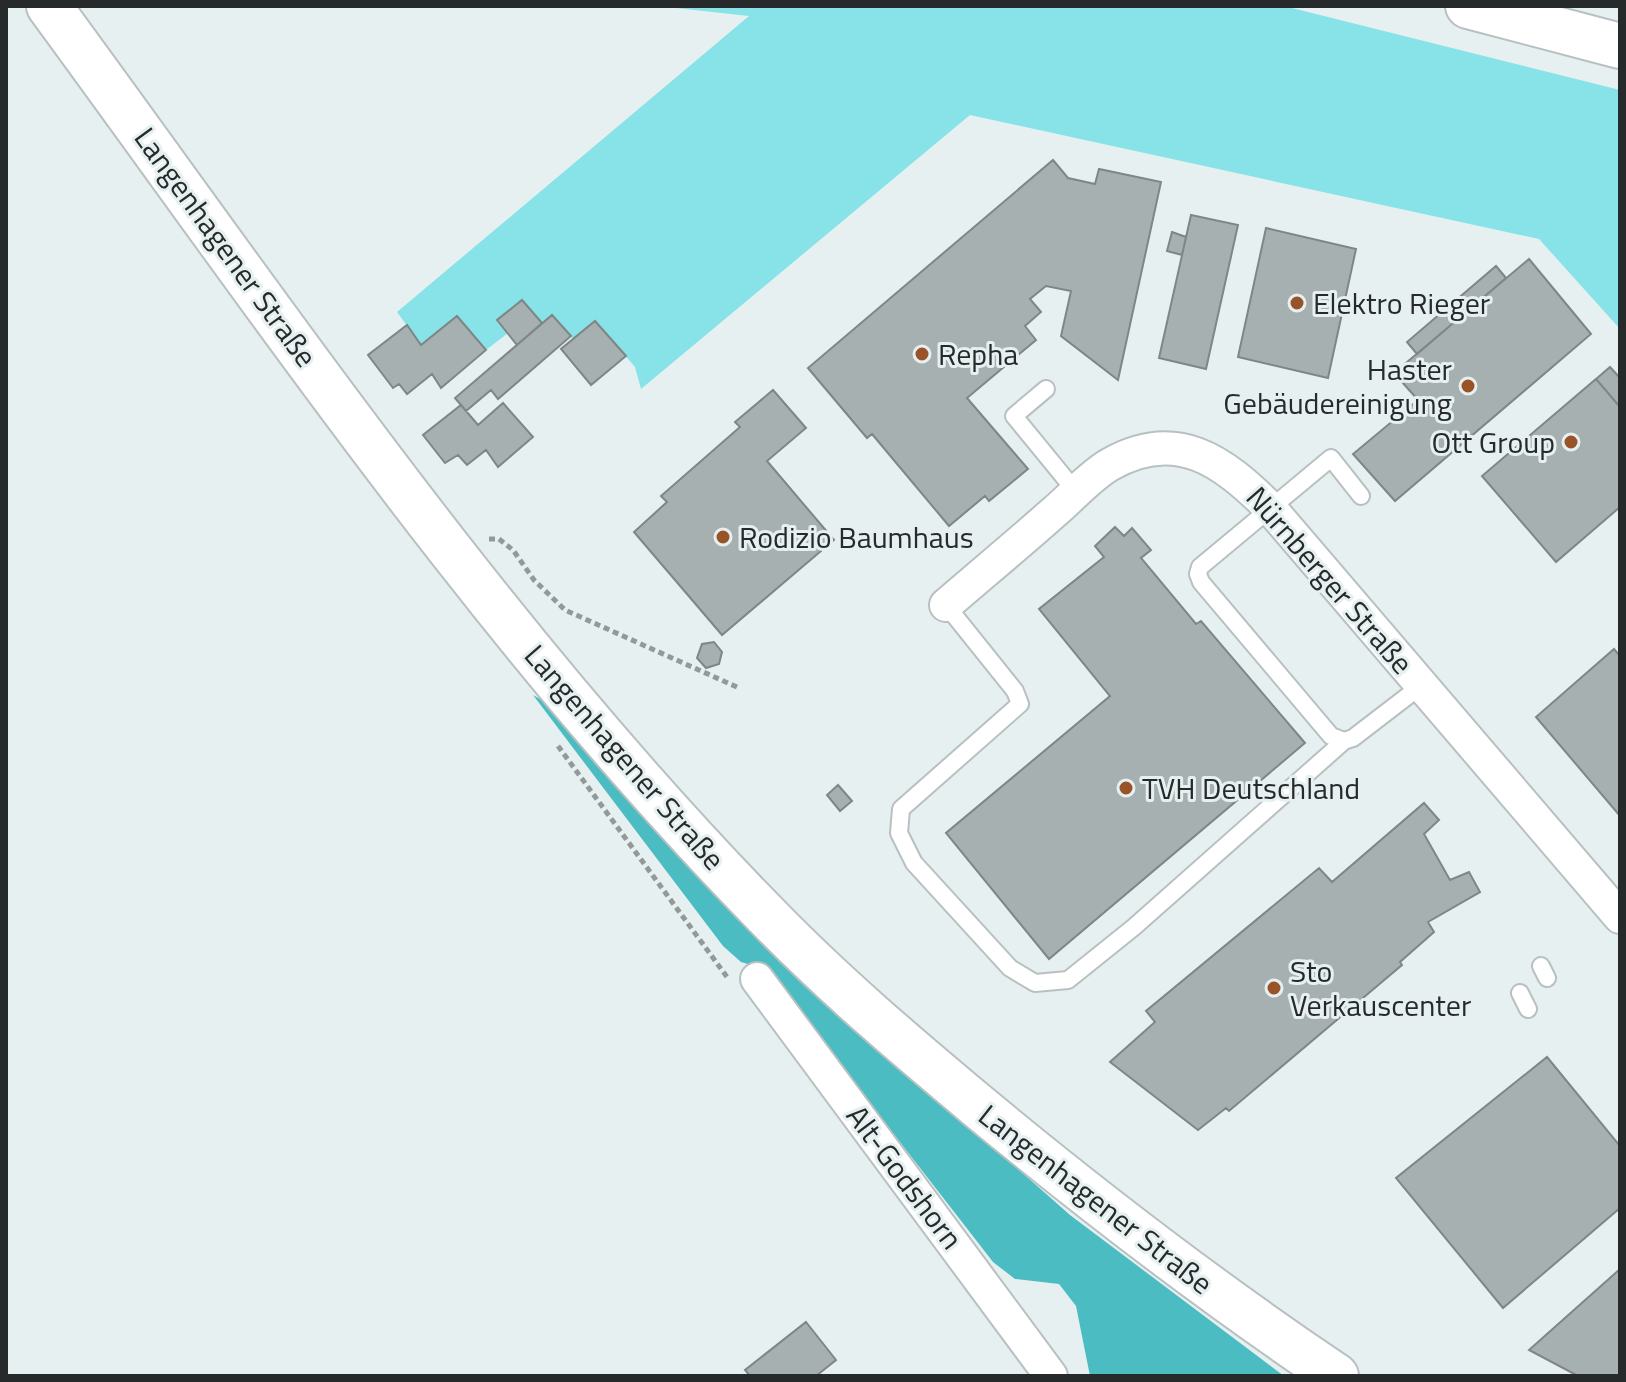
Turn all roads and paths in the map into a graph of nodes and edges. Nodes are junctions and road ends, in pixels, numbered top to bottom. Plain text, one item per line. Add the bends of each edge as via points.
1 (49, 6) edge
2 (1468, 6) edge
3 (1620, 46) edge
4 (1046, 389) dead end
5 (1077, 493) junction
6 (1361, 496) dead end
7 (1270, 508) junction
8 (450, 550) junction
9 (946, 605) joint
10 (1422, 685) junction
11 (739, 688) dead end
12 (1344, 741) junction
13 (1620, 917) edge
14 (757, 979) dead end
15 (1520, 993) dead end
16 (1528, 1009) dead end
17 (1051, 1376) edge
18 (1336, 1376) edge

1 - 8 main road, Langenhagener Straße
2 - 3 main road
4 - 5 lane via 1014,416
5 - 7 street, Nürnberger Straße via 1108,466 1146,449 1182,451 1220,464
5 - 9 street, Nürnberger Straße
6 - 7 lane via 1331,458
7 - 10 street, Nürnberger Straße
7 - 12 lane via 1198,574 1263,646 1331,736
8 - 11 path via 472,539 499,539 565,610
8 - 18 main road, Langenhagener Straße via 645,786 769,918 906,1046 1093,1202
9 - 12 lane via 1020,704 901,809 899,833 914,863 956,911 1010,968 1035,983 1068,980
10 - 12 lane
10 - 13 street, Nürnberger Straße
14 - 17 street, Alt-Godshorn
15 - 16 lane

